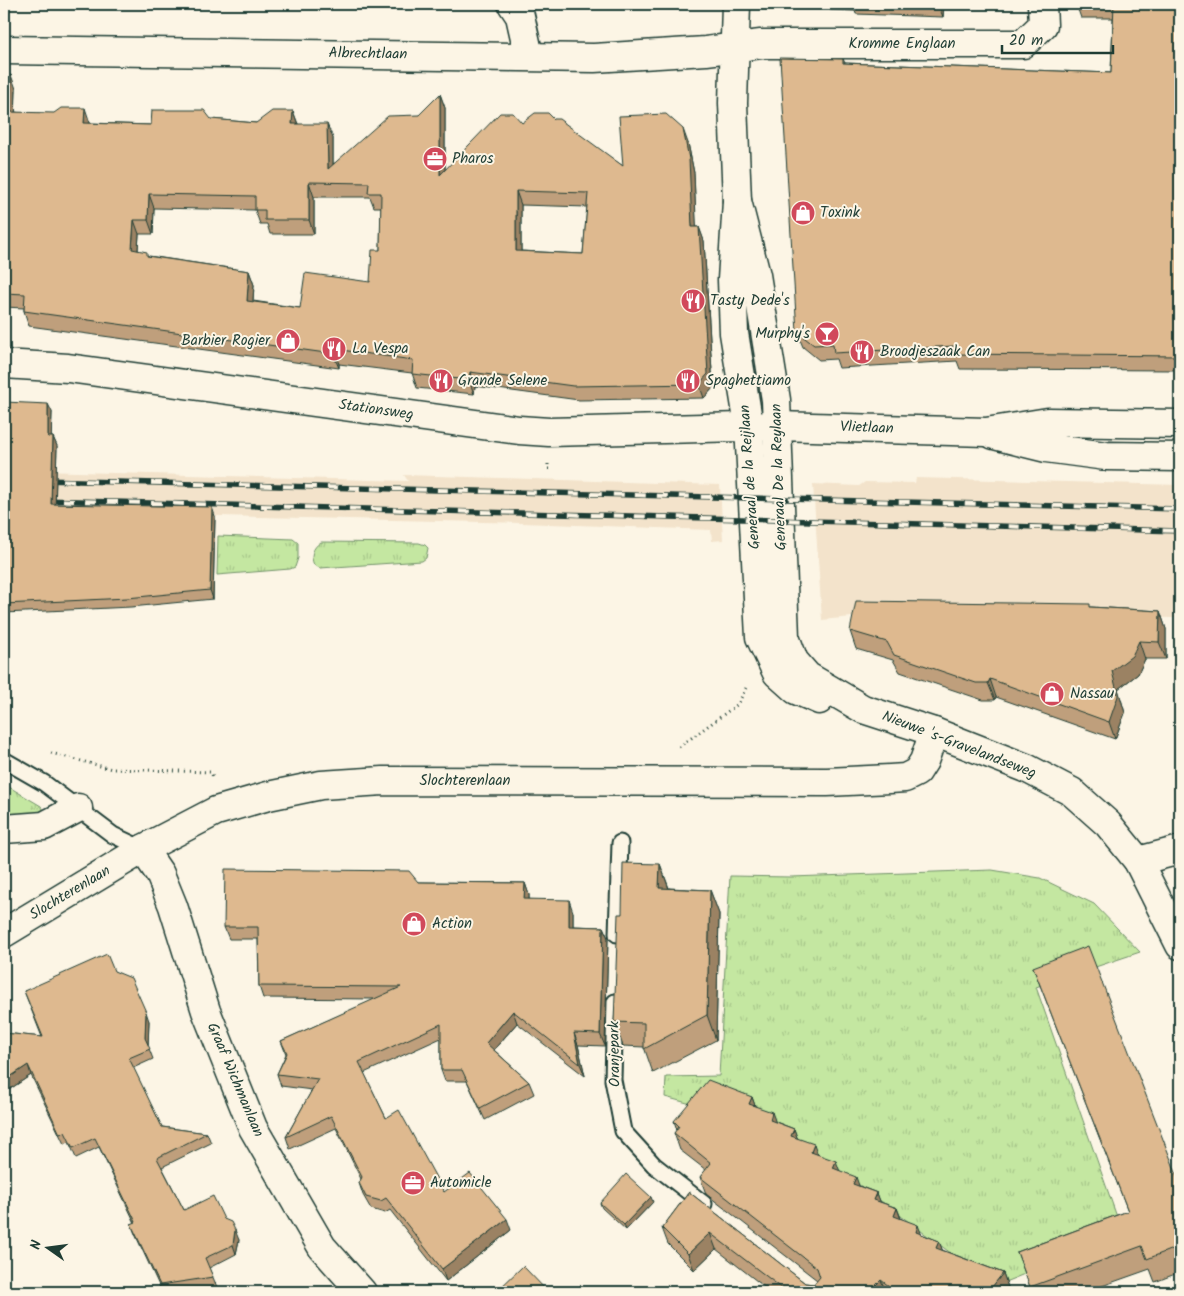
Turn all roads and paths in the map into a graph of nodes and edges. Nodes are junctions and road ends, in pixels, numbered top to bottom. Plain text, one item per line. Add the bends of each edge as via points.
1 (512, 4) edge
2 (736, 4) edge
3 (1042, 4) edge
4 (733, 49) junction
5 (4, 50) edge
6 (529, 56) junction
7 (738, 201) junction
8 (4, 364) edge
9 (1180, 424) edge
10 (749, 426) junction
11 (777, 426) junction
12 (986, 432) junction
13 (1180, 457) edge
14 (773, 637) junction
15 (748, 685) dead end
16 (934, 732) junction
17 (678, 747) dead end
18 (46, 752) dead end
19 (4, 760) edge
20 (78, 808) junction
21 (226, 808) junction
22 (4, 828) edge
23 (620, 843) dead end
24 (143, 849) junction
25 (1180, 850) edge
26 (1138, 861) junction
27 (4, 933) edge
28 (1180, 945) edge
29 (617, 952) edge
30 (616, 991) edge
31 (716, 1214) edge
32 (362, 1292) edge

1 - 6 street via 520,16
2 - 4 street
3 - 4 street, Kromme Englaan via 1043,25 1023,44 761,44
4 - 6 street, Albrechtlaan via 594,58
4 - 7 street, Generaal de la Reijlaan
5 - 6 street, Albrechtlaan
7 - 10 street, Generaal de la Reijlaan via 732,280 733,314
7 - 11 street, Generaal De la Reylaan via 756,275 776,400
8 - 10 street, Stationsweg via 68,368 519,430 549,432
9 - 12 street, Vlietlaan via 1048,422
10 - 11 street, Vlietlaan
10 - 14 street, Generaal de la Reijlaan
11 - 12 street, Vlietlaan
11 - 14 street, Generaal De la Reylaan
12 - 13 street, Vlietlaan via 1046,448 1106,456
14 - 16 street, Nieuwe 's-Gravelandseweg via 776,673 796,690 824,703 863,708
15 - 17 path via 738,704
16 - 21 street, Slochterenlaan via 924,761 917,772 905,778 827,782 383,781 321,786
16 - 26 street, Nieuwe 's-Gravelandseweg via 1026,768 1072,792 1108,824
18 - 21 path via 112,769 211,772
19 - 20 lane
20 - 22 street via 44,826
20 - 24 lane via 113,835
21 - 24 street, Slochterenlaan
23 - 29 lane
24 - 27 street, Slochterenlaan
24 - 32 street, Graaf Wichmanlaan via 160,874 173,906 206,1010 253,1128 322,1247
25 - 26 street
26 - 28 street, Nieuwe 's-Gravelandseweg
30 - 31 lane, Oranjepark via 613,1080 623,1131 654,1165

